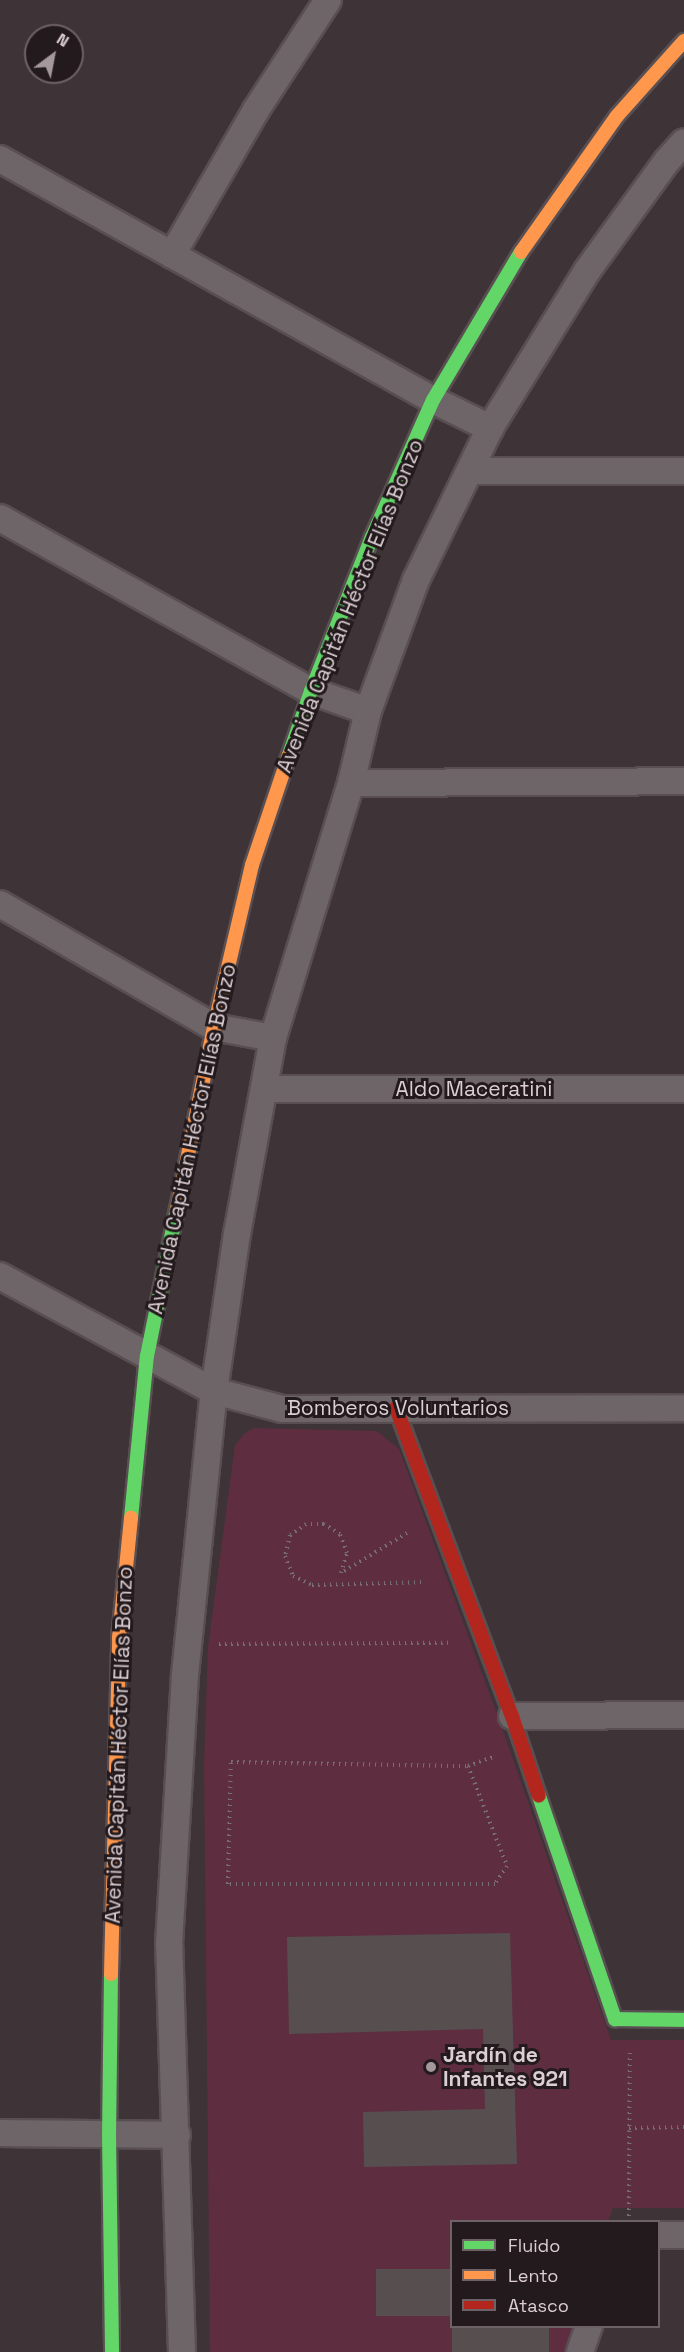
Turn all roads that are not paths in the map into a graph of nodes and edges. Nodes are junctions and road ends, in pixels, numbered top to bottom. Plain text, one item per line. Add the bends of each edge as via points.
1 (328, 0) edge
2 (684, 41) edge
3 (678, 155) edge
4 (0, 159) edge
5 (172, 255) junction
6 (433, 400) junction
7 (490, 428) junction
8 (470, 471) junction
9 (684, 471) edge
10 (0, 518) edge
11 (311, 691) junction
12 (368, 711) junction
13 (684, 781) edge
14 (351, 783) junction
15 (0, 904) edge
16 (214, 1027) junction
17 (273, 1038) junction
18 (264, 1089) junction
19 (684, 1089) edge
20 (0, 1276) edge
21 (147, 1356) junction
22 (214, 1391) junction
23 (396, 1408) junction
24 (684, 1408) edge
25 (684, 1715) edge
26 (512, 1716) junction
27 (684, 2020) edge
28 (0, 2133) edge
29 (110, 2134) junction
30 (177, 2135) junction
31 (660, 2235) edge
32 (684, 2235) edge
33 (588, 2328) edge
34 (112, 2352) edge
35 (182, 2352) edge
36 (580, 2352) edge

1 - 5 street via 256,110
2 - 6 street, Avenida Capitán Héctor Elías Bonzo via 617,116 523,249
3 - 7 street via 586,271
4 - 5 street
5 - 6 street
6 - 7 street
6 - 11 street, Avenida Capitán Héctor Elías Bonzo via 372,537
7 - 8 street
8 - 9 street
8 - 12 street via 416,580
10 - 11 street
11 - 12 street
11 - 16 street, Avenida Capitán Héctor Elías Bonzo via 252,865
12 - 14 street
13 - 14 street
14 - 17 street
15 - 16 street
16 - 17 street
16 - 21 street, Avenida Capitán Héctor Elías Bonzo
17 - 18 street
18 - 19 street, Aldo Maceratini
18 - 22 street
20 - 21 street, Bomberos Voluntarios
21 - 22 street, Bomberos Voluntarios
21 - 29 street, Avenida Capitán Héctor Elías Bonzo via 119,1638 112,1847
22 - 23 street, Bomberos Voluntarios via 282,1409
22 - 30 street via 188,1644 169,1944
23 - 24 street, Bomberos Voluntarios
23 - 26 street
25 - 26 street
26 - 27 street via 615,2019
28 - 29 street
29 - 30 street
29 - 34 street, Avenida Capitán Héctor Elías Bonzo
30 - 35 street
31 - 32 street
33 - 36 street

